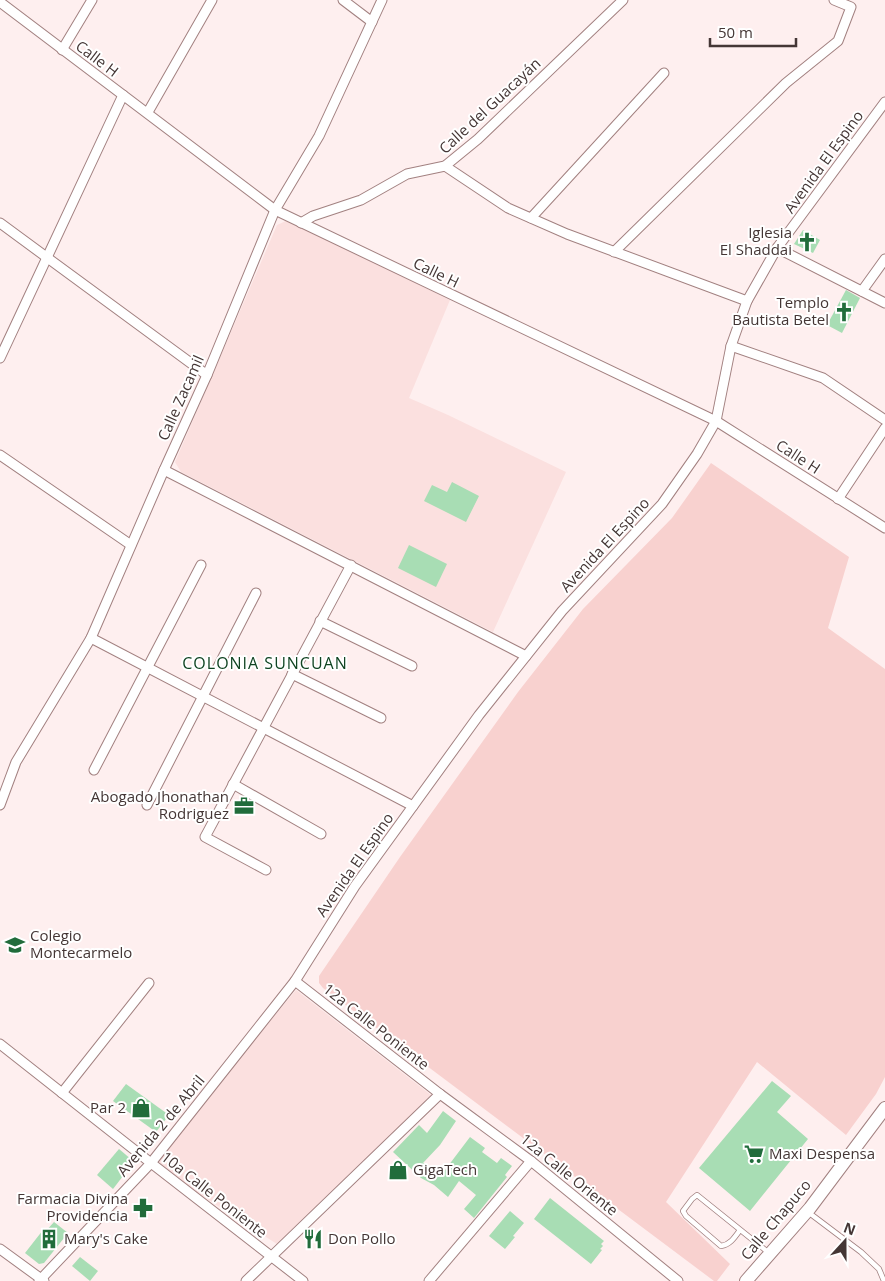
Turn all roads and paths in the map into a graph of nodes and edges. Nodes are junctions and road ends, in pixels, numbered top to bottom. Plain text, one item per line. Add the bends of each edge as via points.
1 (92, 0) edge
2 (212, 0) edge
3 (343, 0) edge
4 (382, 0) edge
5 (623, 0) edge
6 (834, 0) edge
7 (0, 2) edge
8 (372, 22) junction
9 (62, 50) junction
10 (664, 73) dead end
11 (123, 95) junction
12 (885, 102) edge
13 (148, 112) junction
14 (445, 166) junction
15 (275, 210) junction
16 (530, 218) junction
17 (0, 223) edge
18 (302, 223) junction
19 (777, 248) junction
20 (614, 252) junction
21 (48, 258) junction
22 (885, 259) edge
23 (862, 291) junction
24 (748, 301) junction
25 (885, 303) edge
26 (731, 346) junction
27 (0, 358) edge
28 (207, 375) junction
29 (885, 420) edge
30 (716, 421) junction
31 (885, 428) edge
32 (0, 455) edge
33 (164, 470) junction
34 (838, 499) junction
35 (885, 528) edge
36 (131, 545) junction
37 (201, 565) dead end
38 (351, 565) junction
39 (256, 593) dead end
40 (320, 621) junction
41 (91, 638) junction
42 (526, 656) junction
43 (412, 666) dead end
44 (147, 668) junction
45 (292, 674) junction
46 (203, 696) junction
47 (381, 718) dead end
48 (263, 728) junction
49 (94, 770) dead end
50 (233, 784) junction
51 (0, 805) edge
52 (147, 805) dead end
53 (413, 806) junction
54 (321, 834) dead end
55 (266, 870) dead end
56 (295, 981) junction
57 (149, 983) dead end
58 (2, 1049) edge
59 (62, 1093) junction
60 (440, 1094) junction
61 (885, 1108) edge
62 (531, 1161) junction
63 (151, 1163) junction
64 (807, 1211) junction
65 (740, 1230) junction
66 (0, 1249) edge
67 (770, 1254) junction
68 (270, 1256) junction
69 (41, 1280) edge
70 (246, 1281) edge
71 (304, 1281) edge
72 (430, 1281) edge
73 (678, 1281) edge
74 (746, 1281) edge
75 (884, 1281) edge

1 - 9 street
2 - 13 street
3 - 8 street
4 - 8 street, Calle Zacamil
5 - 14 street, Calle del Guacayán via 478,139
6 - 20 street via 851,7 838,41 786,83
7 - 9 street, Calle H
8 - 15 street, Calle Zacamil via 318,136
9 - 11 street, Calle H
10 - 16 street
11 - 13 street, Calle H
11 - 21 street
12 - 19 street, Avenida El Espino
13 - 15 street, Calle H
14 - 16 street via 508,208
14 - 18 street, Calle del Guacayán via 407,174 361,200 313,216
15 - 18 street, Calle H
15 - 28 street, Calle Zacamil
16 - 20 street
17 - 21 street
18 - 30 street, Calle H
19 - 23 street
19 - 24 street, Avenida El Espino
20 - 24 street
21 - 27 street
21 - 28 street
22 - 23 street
23 - 25 street
24 - 26 street, Avenida El Espino
26 - 29 street via 823,378
26 - 30 street, Avenida El Espino
28 - 33 street, Calle Zacamil
30 - 34 street, Calle H
30 - 42 street, Avenida El Espino via 662,504 562,611
31 - 34 street
32 - 36 street
33 - 36 street, Calle Zacamil
33 - 38 street
34 - 35 street, Calle H
36 - 41 street, Calle Zacamil
37 - 44 street
38 - 40 street
38 - 42 street
39 - 46 street
40 - 43 street
40 - 45 street
41 - 44 street
41 - 51 street, Calle Zacamil via 16,762
42 - 53 street, Avenida El Espino
44 - 46 street
44 - 49 street
45 - 47 street
45 - 48 street
46 - 48 street
46 - 52 street
48 - 50 street
48 - 53 street
50 - 54 street
50 - 55 street via 205,837
53 - 56 street, Avenida El Espino via 355,886
56 - 60 street, 12a Calle Poniente
56 - 63 street, Avenida 2 de Abril
57 - 59 street
58 - 59 street, 10a Calle Poniente
59 - 63 street, 10a Calle Poniente
60 - 62 street, 12a Calle Oriente
60 - 68 street
61 - 64 street, Calle Chapuco
62 - 72 street
62 - 73 street, 12a Calle Oriente
63 - 68 street, 10a Calle Poniente
63 - 69 street, Avenida 2 de Abril
64 - 67 street, Calle Chapuco
64 - 75 lane via 861,1252 879,1269
65 - 65 lane via 697,1195 683,1211 721,1246 730,1242
65 - 67 lane
66 - 69 street
67 - 74 street, Calle Chapuco
68 - 70 street
68 - 71 street, 10a Calle Poniente

